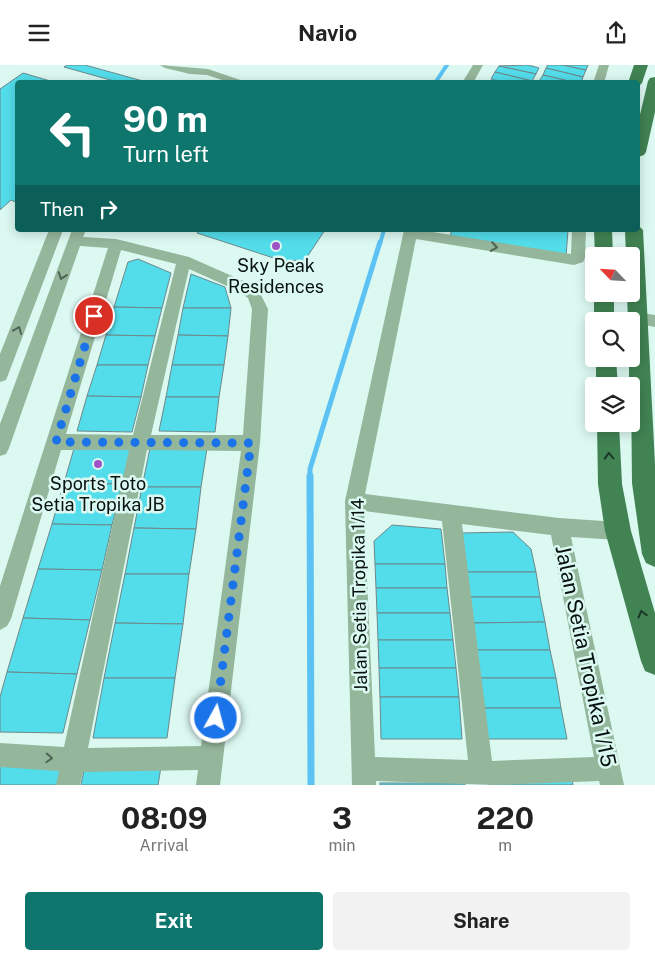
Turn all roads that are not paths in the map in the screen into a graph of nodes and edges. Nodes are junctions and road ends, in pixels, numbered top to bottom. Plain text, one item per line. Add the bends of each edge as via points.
1 (165, 65) edge
2 (478, 65) edge
3 (604, 65) edge
4 (641, 65) edge
5 (235, 67) edge
6 (202, 74) edge
7 (216, 80) edge
8 (219, 80) edge
9 (242, 80) edge
10 (469, 80) edge
11 (599, 80) edge
12 (636, 80) edge
13 (655, 81) edge
14 (640, 144) edge
15 (55, 232) edge
16 (410, 232) edge
17 (579, 232) edge
18 (603, 232) edge
19 (634, 232) edge
20 (77, 235) edge
21 (447, 235) edge
22 (116, 244) junction
23 (604, 247) edge
24 (184, 261) junction
25 (646, 320) edge
26 (0, 375) edge
27 (608, 432) edge
28 (56, 442) junction
29 (140, 442) junction
30 (251, 443) junction
31 (0, 448) edge
32 (354, 501) junction
33 (451, 514) junction
34 (559, 527) junction
35 (618, 531) junction
36 (655, 554) edge
37 (0, 619) edge
38 (655, 661) edge
39 (0, 755) edge
40 (211, 758) junction
41 (74, 759) junction
42 (364, 777) edge
43 (610, 777) edge
44 (483, 779) edge
45 (68, 785) edge
46 (208, 785) edge

1 - 6 street
2 - 10 street
3 - 11 street
4 - 12 main road
5 - 8 street
5 - 9 street
6 - 7 street
13 - 14 main road
26 -> 15 street
16 - 21 street
16 - 32 street, Jalan Setia Tropika 1/14
21 -> 17 street via 574,260 578,258
18 - 23 main road
19 - 25 main road
20 - 22 street
20 -> 31 street
22 - 24 street
22 - 28 street
24 - 29 street
24 - 30 street via 244,287 258,302
25 - 36 main road via 644,483
35 -> 27 main road via 610,484
28 - 29 street
28 - 37 street
29 - 30 street
29 - 41 street
30 - 40 street
32 - 33 street
32 - 42 street, Jalan Setia Tropika 1/14
33 - 34 street
33 - 44 street
34 - 35 street
34 - 43 street, Jalan Setia Tropika 1/15
38 -> 35 main road
39 -> 41 street
40 - 41 street
40 - 46 street
41 - 45 street
42 - 44 street
43 - 44 street

